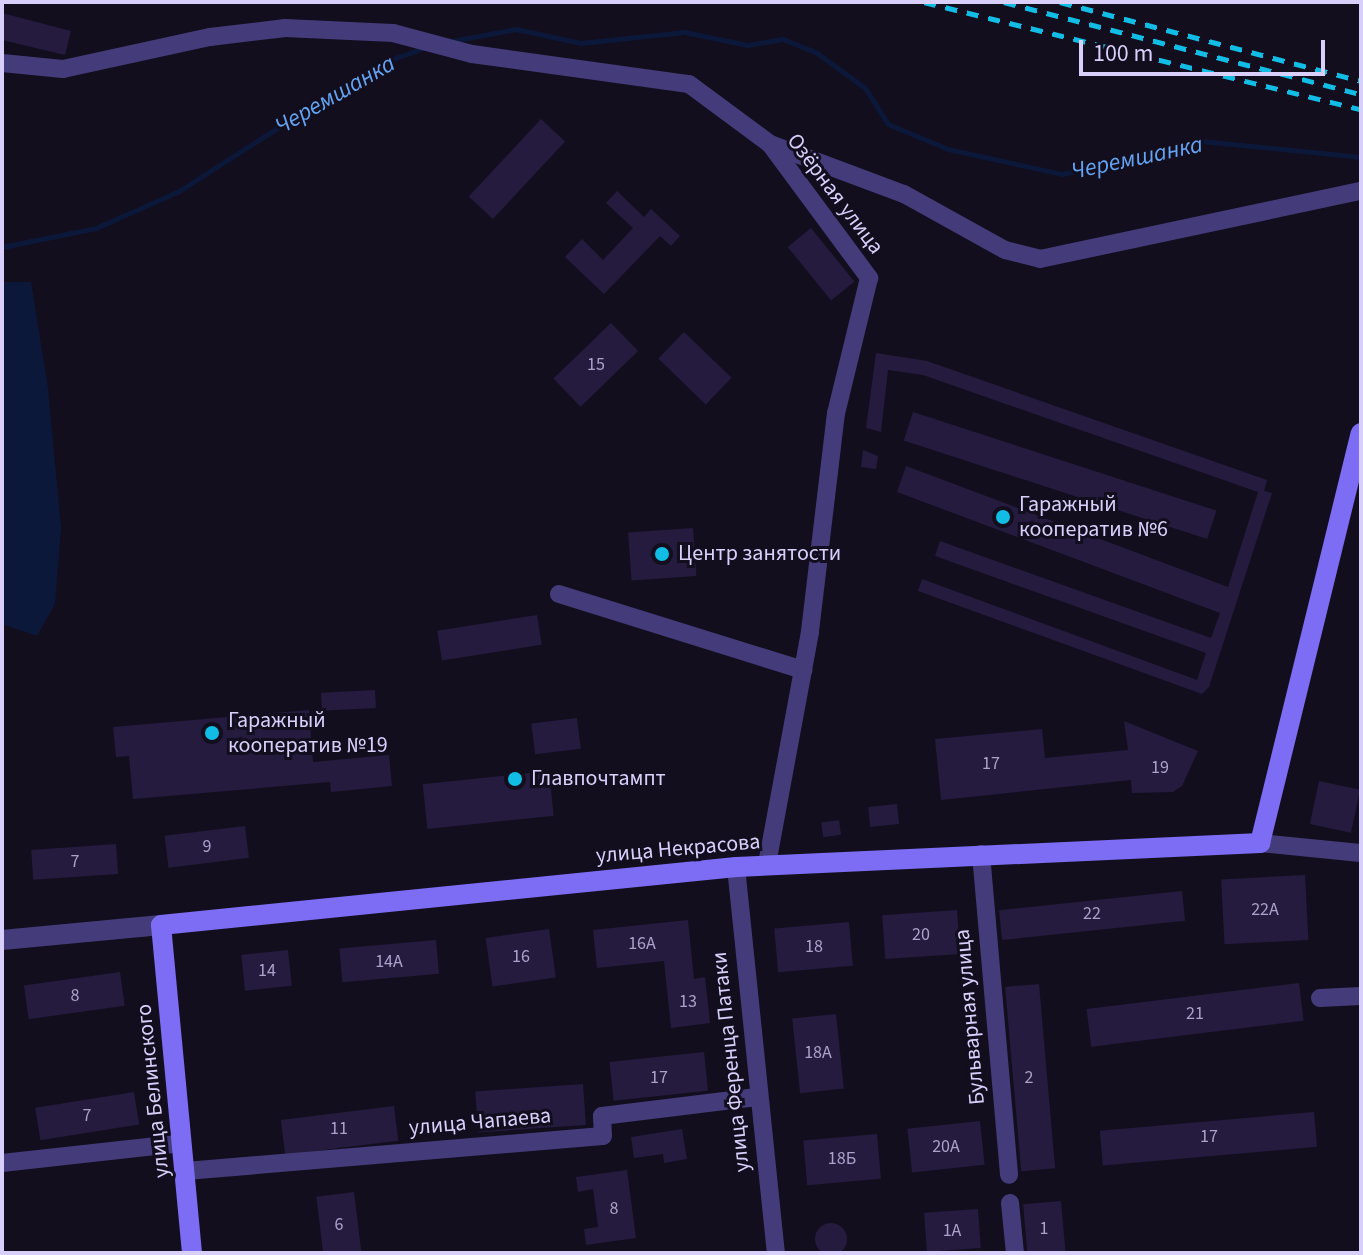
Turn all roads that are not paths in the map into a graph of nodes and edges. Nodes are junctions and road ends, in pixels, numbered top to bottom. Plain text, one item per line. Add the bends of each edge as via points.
1 (2, 63) edge
2 (770, 144) junction
3 (1361, 191) edge
4 (1361, 433) edge
5 (559, 594) dead end
6 (803, 670) junction
7 (1260, 843) junction
8 (1361, 853) edge
9 (981, 854) junction
10 (767, 865) junction
11 (736, 867) junction
12 (161, 925) junction
13 (2, 940) edge
14 (1361, 996) edge
15 (1320, 998) dead end
16 (757, 1097) junction
17 (182, 1143) junction
18 (2, 1163) edge
19 (186, 1171) junction
20 (1009, 1175) dead end
21 (1010, 1203) dead end
22 (192, 1253) edge
23 (776, 1253) edge
24 (1015, 1253) edge

1 - 2 street, Озёрная улица via 63,69 210,37 285,28 393,33 454,49 689,84
2 - 3 street via 904,194 1005,250 1040,259
2 - 6 street, Озёрная улица via 869,278 836,413
4 - 7 main road
5 - 6 street
6 - 10 street, Озёрная улица
7 - 8 street, улица Некрасова
7 - 9 main road, улица Некрасова
9 - 10 main road, улица Некрасова
9 - 20 street, Бульварная улица
10 - 11 main road, улица Некрасова
11 - 12 main road, улица Некрасова
11 - 16 street, улица Ференца Патаки
12 - 13 street, улица Некрасова
12 - 17 main road, улица Белинского
14 - 15 street
16 - 19 street, улица Чапаева via 602,1116 603,1136
16 - 23 street, улица Ференца Патаки
17 - 18 street
17 - 19 main road, улица Белинского
19 - 22 main road, улица Белинского
21 - 24 street

